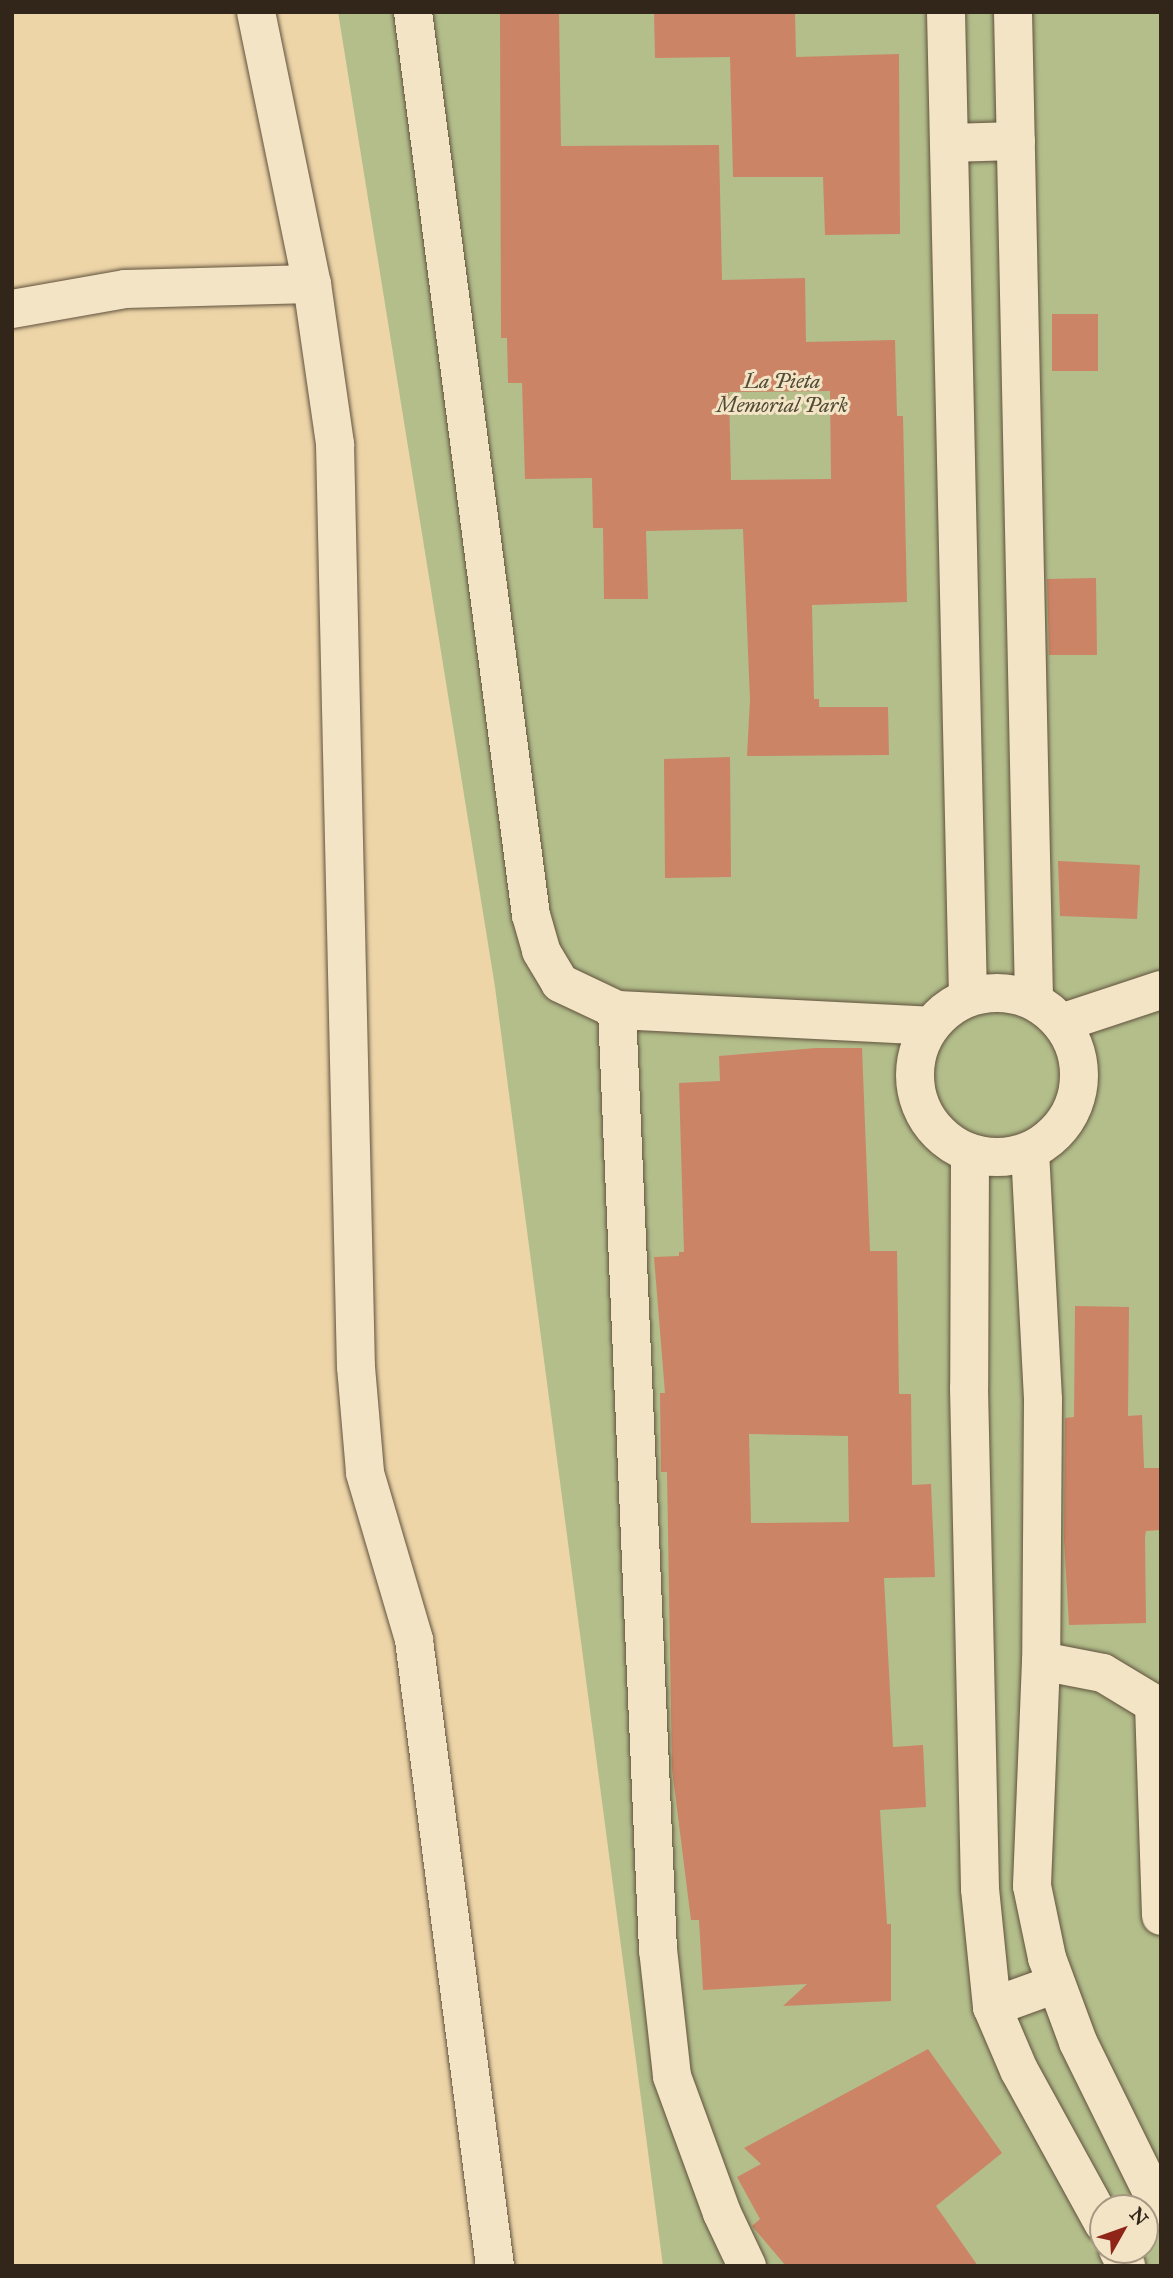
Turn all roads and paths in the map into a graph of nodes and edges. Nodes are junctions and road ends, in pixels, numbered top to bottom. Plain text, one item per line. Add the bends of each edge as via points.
1 (256, 12) edge
2 (413, 12) edge
3 (946, 12) edge
4 (1013, 12) edge
5 (1016, 141) junction
6 (949, 142) junction
7 (312, 284) junction
8 (12, 309) edge
9 (1161, 990) edge
10 (968, 996) junction
11 (617, 1010) junction
12 (1048, 1012) junction
13 (931, 1026) junction
14 (1030, 1151) junction
15 (970, 1153) junction
16 (1041, 1661) junction
17 (1158, 1706) edge
18 (1161, 1916) edge
19 (1056, 1984) junction
20 (992, 2007) junction
21 (1089, 2198) edge
22 (1161, 2211) edge
23 (495, 2266) edge
24 (747, 2266) edge

1 - 7 street
2 - 11 street via 531,915 541,951 560,983
3 - 6 street
4 - 5 street
5 - 6 street
5 - 12 street
6 - 10 street
7 - 8 street via 125,289
7 - 23 street via 335,444 356,1367 365,1473 414,1640
9 - 12 street
10 - 12 street via 1013,993
10 - 13 street
11 - 13 street
11 - 24 street via 658,1950 672,2076 722,2213
12 - 14 street via 1074,1045 1079,1069 1077,1095 1051,1138
13 - 15 street via 918,1048 914,1073 918,1099 948,1141
14 - 15 street via 1000,1157
14 - 16 street via 1043,1401
15 - 20 street via 969,1388 980,1889
16 - 17 street via 1103,1672
16 - 19 street via 1032,1886
17 - 18 street
19 - 20 street
19 - 22 street via 1078,2042
20 - 21 street via 1019,2070

